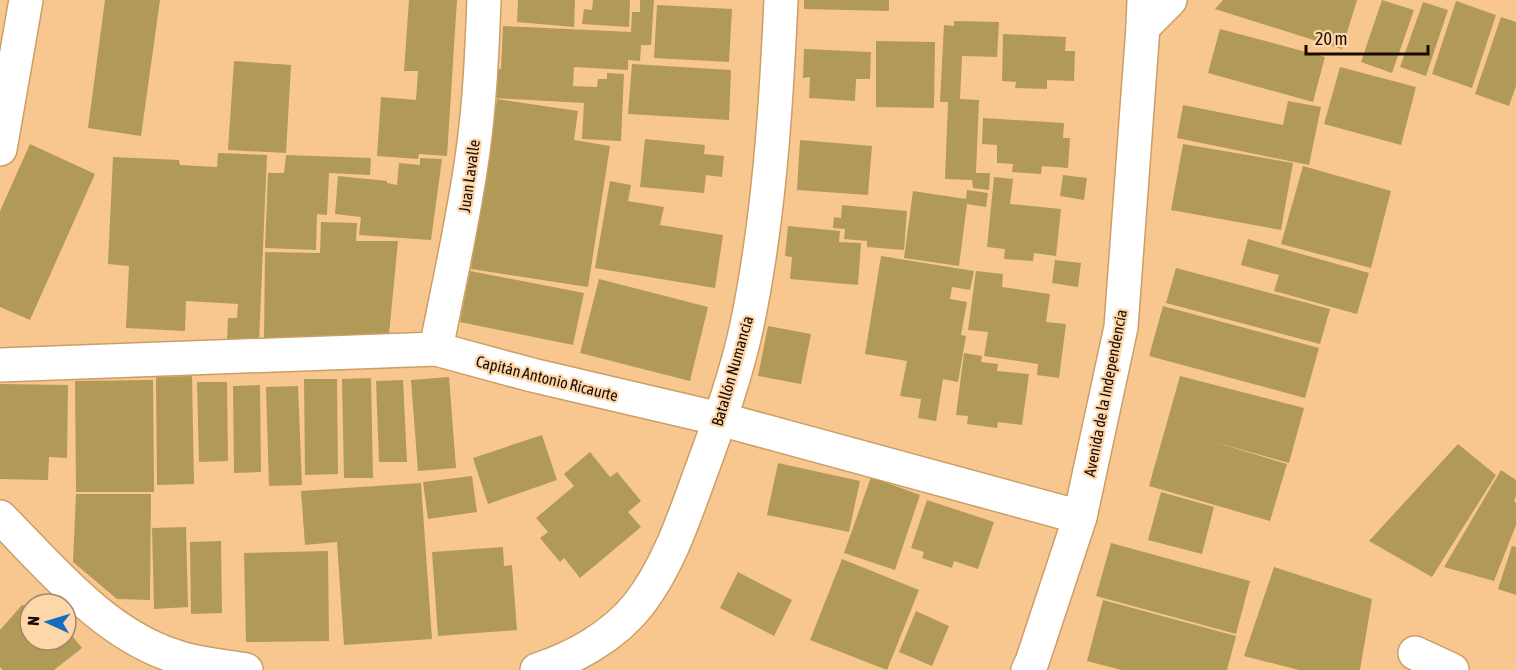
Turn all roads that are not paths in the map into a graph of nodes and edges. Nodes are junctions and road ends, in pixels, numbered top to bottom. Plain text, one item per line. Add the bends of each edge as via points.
1 (26, 0) edge
2 (484, 0) edge
3 (781, 0) edge
4 (1170, 0) edge
5 (1144, 13) edge
6 (0, 149) edge
7 (436, 349) junction
8 (0, 364) edge
9 (720, 419) junction
10 (1080, 517) junction
11 (0, 518) edge
12 (1415, 653) dead end
13 (246, 670) edge
14 (537, 670) edge
15 (1028, 670) edge
16 (1452, 670) edge

1 - 6 street
2 - 7 street, Juan Lavalle via 473,151
3 - 9 street, Batallón Numancia via 765,212 746,326
4 - 5 street
5 - 10 street, Avenida de la Independencia via 1121,327
7 - 8 street, Capitán Antonio Ricaurte
7 - 9 street, Capitán Antonio Ricaurte
9 - 10 street, Capitán Antonio Ricaurte
9 - 14 street, Batallón Numancia via 677,536 638,606 612,631 566,660
10 - 15 street, Avenida de la Independencia
11 - 13 street via 95,611 138,640 174,656
12 - 16 street

